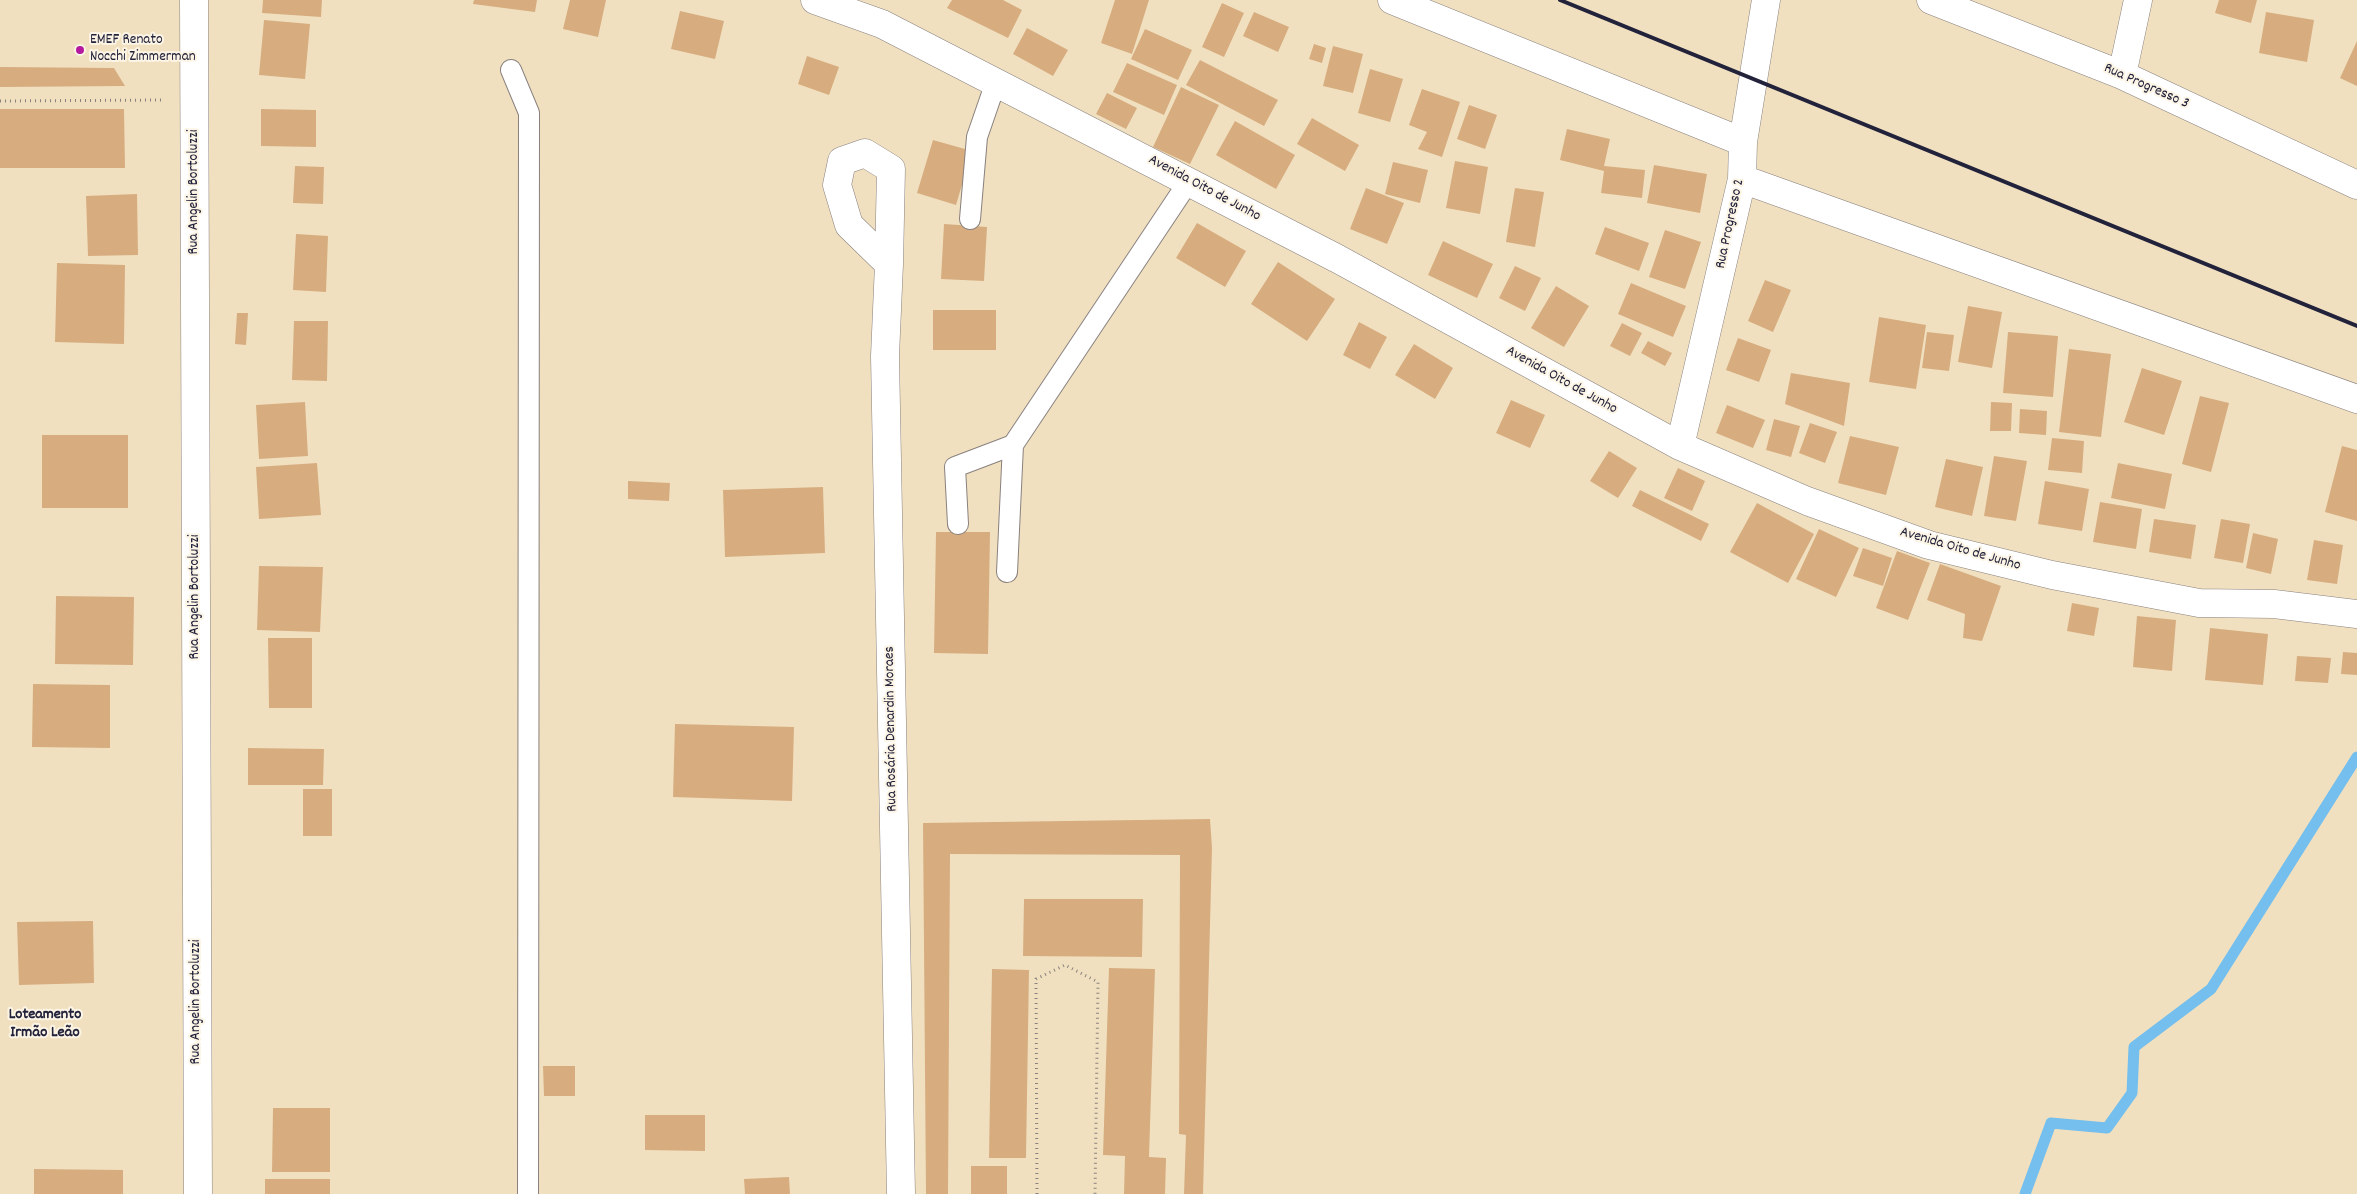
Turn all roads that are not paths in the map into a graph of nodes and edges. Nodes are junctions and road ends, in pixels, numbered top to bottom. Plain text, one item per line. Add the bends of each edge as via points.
1 (194, 0) edge
2 (815, 0) edge
3 (1392, 0) edge
4 (1766, 0) edge
5 (1931, 0) edge
6 (2138, 0) edge
7 (511, 70) dead end
8 (2122, 75) junction
9 (996, 82) junction
10 (1743, 142) junction
11 (1742, 180) junction
12 (1189, 181) junction
13 (2356, 183) edge
14 (970, 219) dead end
15 (889, 264) dead end
16 (2357, 399) edge
17 (1013, 444) junction
18 (1680, 446) junction
19 (958, 524) dead end
20 (1007, 572) dead end
21 (2357, 614) edge
22 (198, 1194) edge
23 (528, 1194) edge
24 (901, 1194) edge

1 - 22 street, Rua Angelin Bortoluzzi
2 - 9 street, Avenida Oito de Junho via 882,24
3 - 10 street
4 - 10 street, Rua Progresso 2
5 - 8 street, Rua Progresso 3
6 - 8 street
7 - 23 lane via 529,114
8 - 13 street, Rua Progresso 3
9 - 12 street, Avenida Oito de Junho
9 - 14 lane via 977,137
10 - 11 street, Rua Progresso 2
11 - 16 street
11 - 18 street, Rua Progresso 2
12 - 17 lane
12 - 18 street, Avenida Oito de Junho
15 - 24 street, Rua Rosária Denardin Moraes via 885,356
17 - 19 lane via 955,466
17 - 20 lane
18 - 21 street, Avenida Oito de Junho via 1808,501 1929,545 2052,575 2199,603 2274,604

